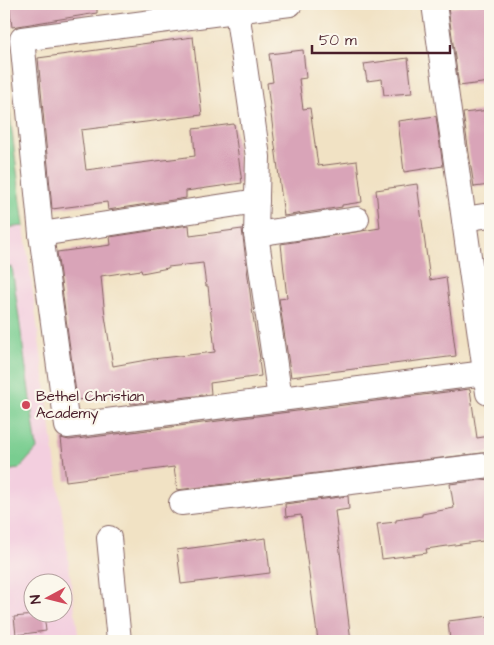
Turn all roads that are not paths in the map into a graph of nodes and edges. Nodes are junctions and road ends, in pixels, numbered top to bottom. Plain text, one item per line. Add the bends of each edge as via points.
1 (290, 4) edge
2 (434, 4) edge
3 (237, 10) junction
4 (166, 12) edge
5 (257, 201) junction
6 (490, 215) edge
7 (357, 219) dead end
8 (464, 219) junction
9 (41, 234) junction
10 (256, 234) junction
11 (280, 399) junction
12 (490, 465) edge
13 (181, 503) dead end
14 (109, 538) dead end
15 (119, 641) edge

1 - 3 street
2 - 8 street
3 - 4 street
3 - 5 street via 258,157
4 - 9 street via 22,38
5 - 9 street
5 - 10 street
6 - 8 street
7 - 10 street
8 - 11 street via 487,383
9 - 11 street via 67,426
10 - 11 street
12 - 13 street
14 - 15 street

